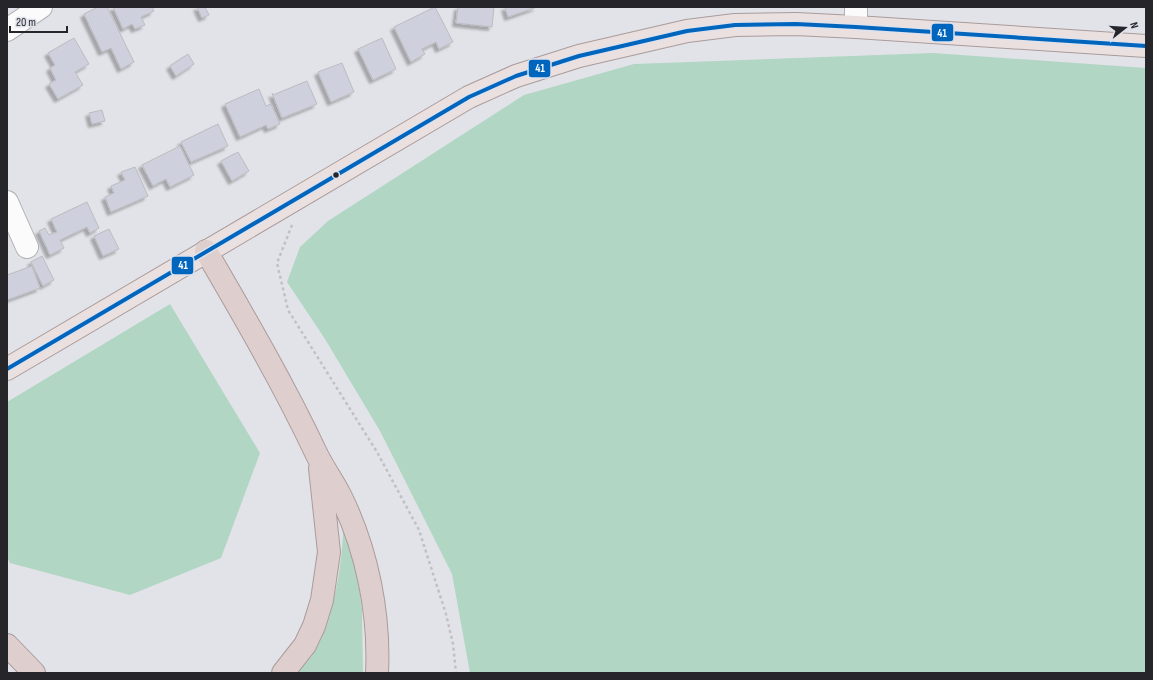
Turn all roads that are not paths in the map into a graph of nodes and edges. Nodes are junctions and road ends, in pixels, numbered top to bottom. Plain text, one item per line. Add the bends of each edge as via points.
1 (41, 7) edge
2 (856, 17) edge
3 (7, 30) edge
4 (1146, 46) edge
5 (7, 202) edge
6 (13, 230) edge
7 (27, 247) dead end
8 (206, 251) junction
9 (7, 369) edge
10 (319, 459) junction
11 (7, 645) edge
12 (34, 673) edge
13 (283, 673) edge
14 (377, 673) edge

1 - 3 street
2 - 4 main road
2 - 8 main road via 796,24 713,26 687,30 579,56 516,76 469,97
5 - 6 street
6 - 7 street
8 - 9 main road
8 - 10 highway via 287,393
10 - 13 highway via 329,552 323,594 314,626 305,645
10 - 14 highway via 341,497 360,545 373,601
11 - 12 highway

